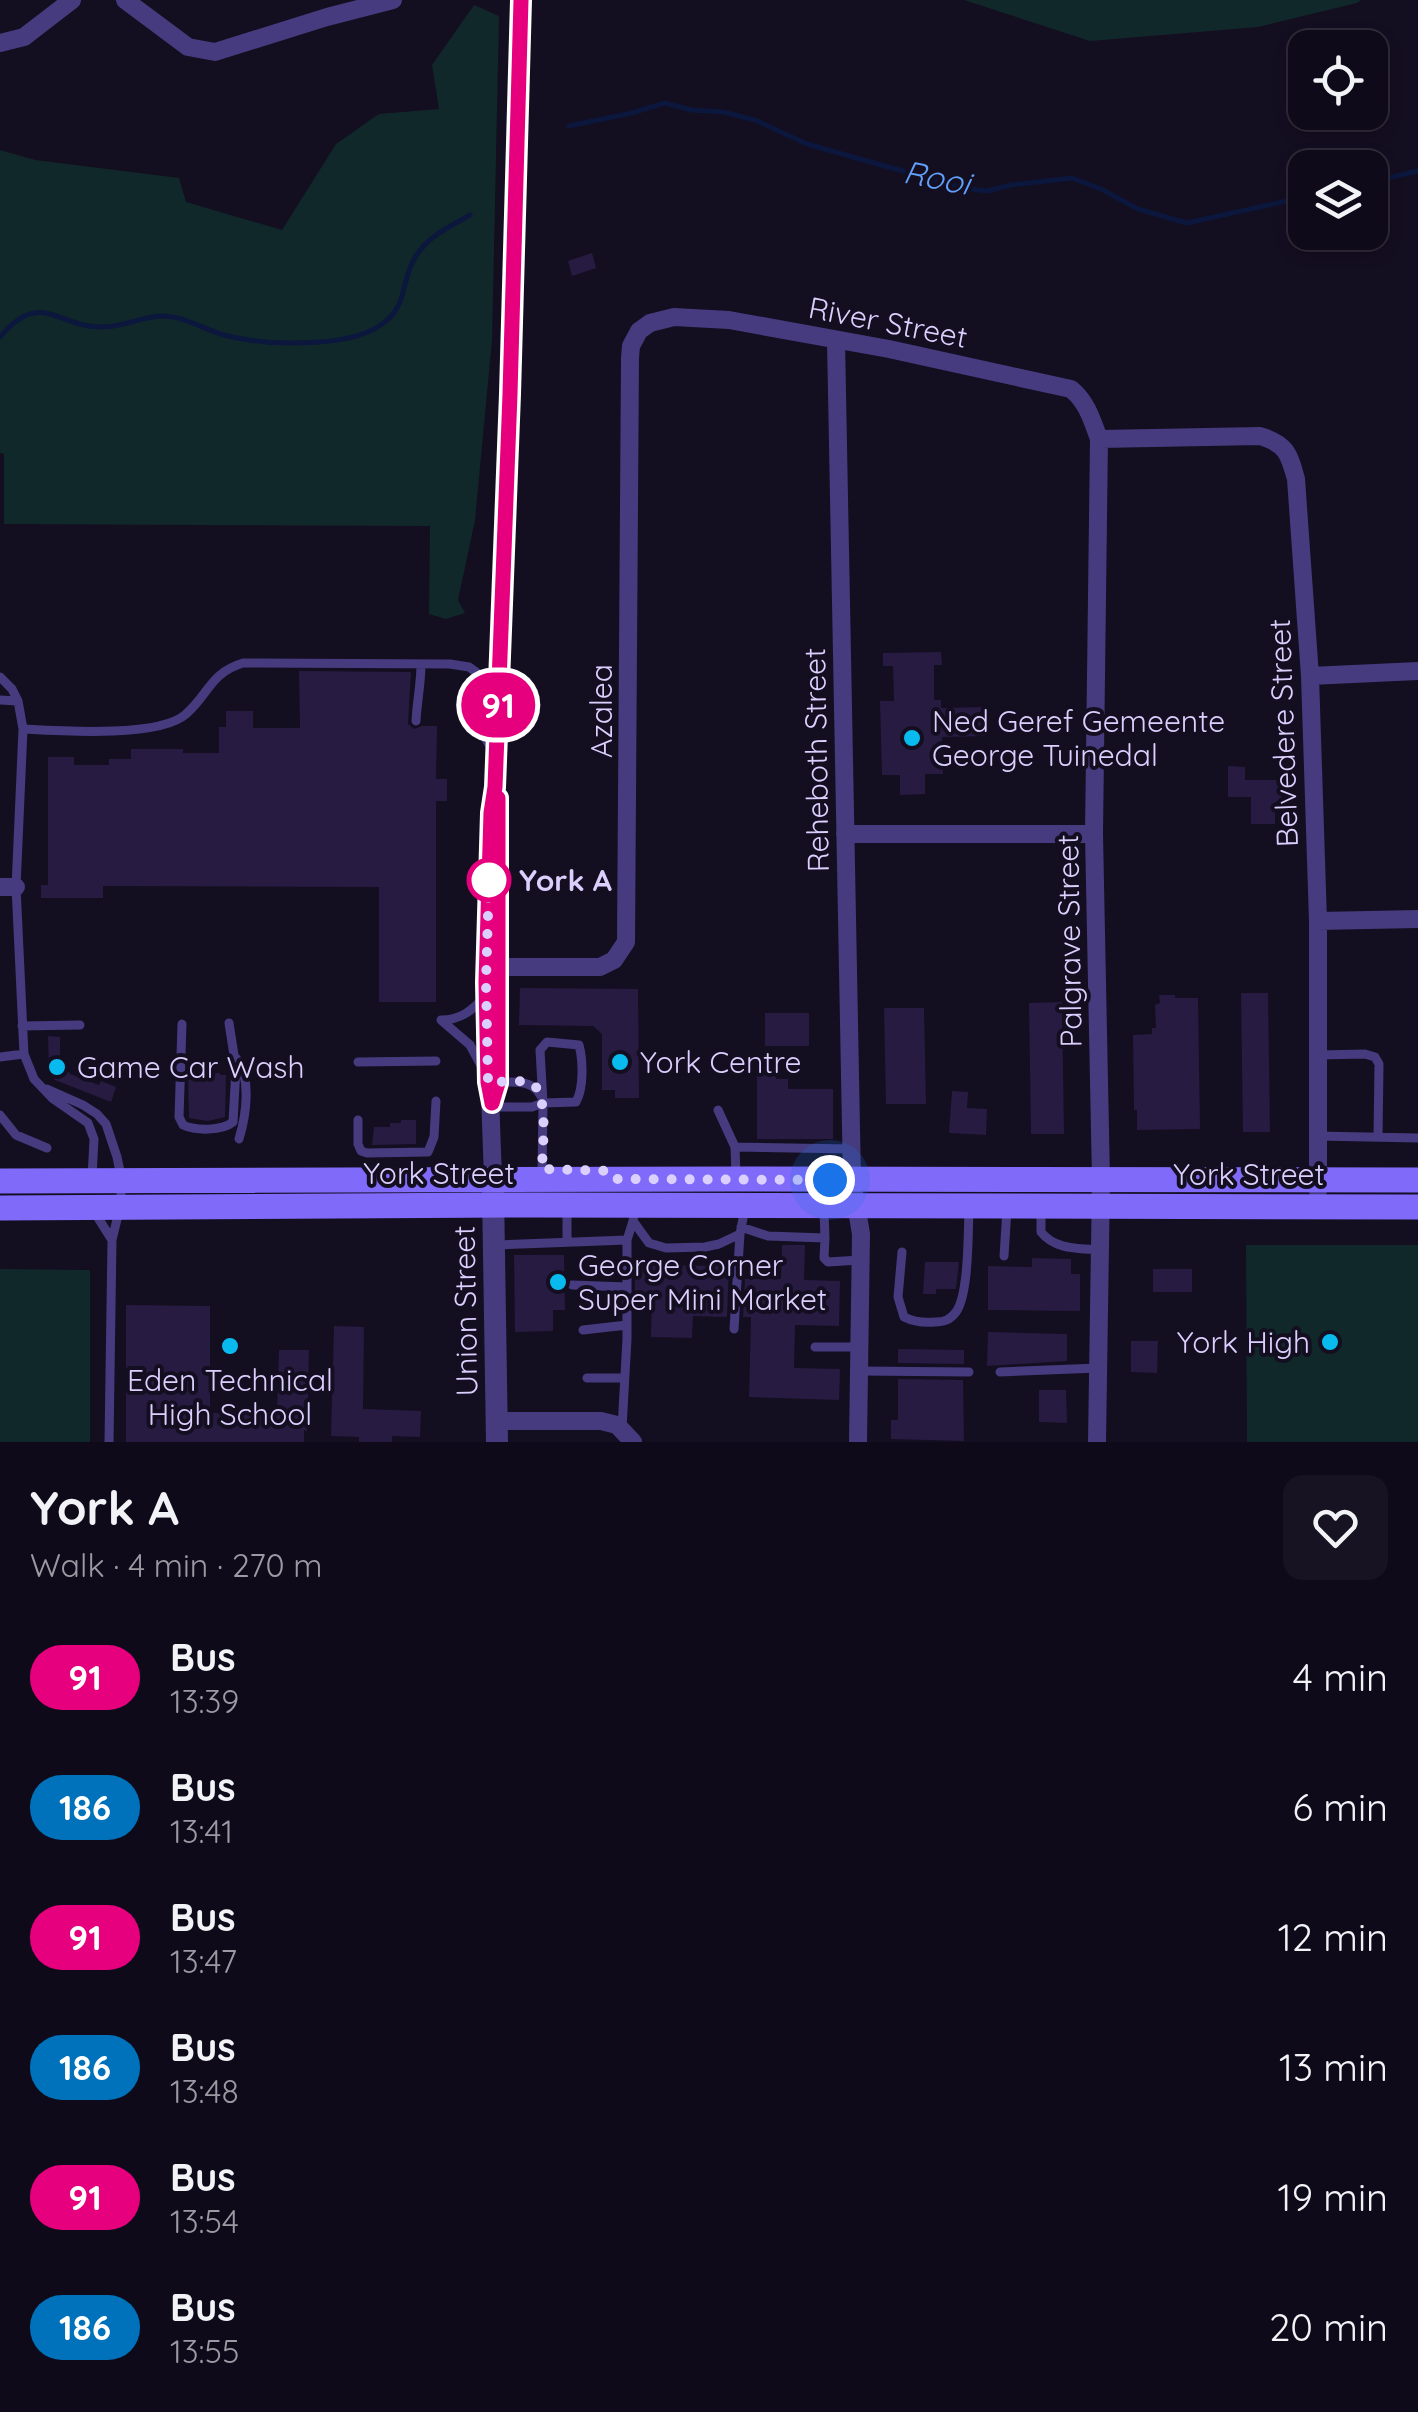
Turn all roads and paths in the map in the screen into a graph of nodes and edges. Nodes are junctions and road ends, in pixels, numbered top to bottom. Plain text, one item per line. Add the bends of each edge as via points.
1 (72, 0) edge
2 (125, 0) edge
3 (393, 0) edge
4 (521, 0) edge
5 (0, 43) edge
6 (639, 331) joint
7 (836, 340) junction
8 (1099, 439) junction
9 (421, 664) junction
10 (1418, 671) edge
11 (1310, 676) junction
12 (0, 677) edge
13 (0, 700) edge
14 (18, 700) junction
15 (416, 721) dead end
16 (23, 728) junction
17 (496, 755) junction
18 (845, 834) junction
19 (1094, 834) junction
20 (8, 887) edge
21 (1418, 919) edge
22 (1318, 921) junction
23 (492, 967) junction
24 (487, 992) junction
25 (229, 1023) dead end
26 (182, 1024) dead end
27 (80, 1025) dead end
28 (22, 1026) junction
29 (24, 1054) junction
30 (1318, 1055) junction
31 (0, 1056) edge
32 (234, 1056) junction
33 (436, 1061) dead end
34 (358, 1062) dead end
35 (541, 1065) junction
36 (491, 1082) junction
37 (530, 1083) junction
38 (44, 1088) junction
39 (436, 1100) dead end
40 (543, 1103) junction
41 (492, 1105) junction
42 (718, 1110) dead end
43 (0, 1115) edge
44 (358, 1120) dead end
45 (1318, 1136) junction
46 (1378, 1137) junction
47 (1418, 1138) edge
48 (239, 1139) dead end
49 (736, 1147) junction
50 (47, 1148) dead end
51 (851, 1150) junction
52 (542, 1174) junction
53 (736, 1179) junction
54 (122, 1180) junction
55 (852, 1180) junction
56 (1418, 1180) edge
57 (0, 1181) edge
58 (92, 1181) junction
59 (493, 1192) junction
60 (1101, 1193) junction
61 (1318, 1194) junction
62 (567, 1205) junction
63 (824, 1206) junction
64 (858, 1206) junction
65 (970, 1206) junction
66 (1007, 1206) junction
67 (1041, 1206) junction
68 (120, 1207) junction
69 (1418, 1207) edge
70 (0, 1208) edge
71 (92, 1208) junction
72 (634, 1213) junction
73 (742, 1222) junction
74 (825, 1238) junction
75 (112, 1240) junction
76 (627, 1240) junction
77 (567, 1242) junction
78 (494, 1245) junction
79 (1100, 1250) junction
80 (902, 1252) dead end
81 (1004, 1256) dead end
82 (860, 1260) junction
83 (572, 1285) dead end
84 (627, 1287) junction
85 (628, 1325) junction
86 (734, 1329) dead end
87 (583, 1330) dead end
88 (815, 1347) dead end
89 (860, 1347) junction
90 (1098, 1368) junction
91 (859, 1371) junction
92 (970, 1372) dead end
93 (1000, 1372) dead end
94 (587, 1378) dead end
95 (625, 1378) junction
96 (497, 1431) edge
97 (628, 1435) edge
98 (109, 1442) edge
99 (858, 1442) edge
100 (1097, 1442) edge

1 - 5 street via 24,36
2 - 3 street via 188,47 216,52
4 - 17 street
6 - 7 street, River Street via 661,320 690,318
6 - 23 street, Azalea via 630,358 626,942 614,960 600,966
7 - 8 street, River Street via 1071,389 1088,409
7 - 18 street, Reheboth Street
8 - 11 street, Belvedere Street via 1260,436 1289,456
8 - 19 street, Palgrave Street
9 - 15 lane
9 - 16 lane via 243,663 226,668 186,714 168,724 138,730
9 - 17 lane via 476,672 485,738
10 - 11 street
11 - 22 street, Belvedere Street
12 - 14 lane
13 - 14 lane
14 - 16 lane
16 - 20 lane
17 - 23 street
18 - 19 street
18 - 51 street, Reheboth Street
19 - 60 street, Palgrave Street
20 - 28 lane
21 - 22 street
22 - 30 street, Belvedere Street
23 - 24 street
23 - 36 street
24 - 36 street
24 - 36 lane via 474,1008 442,1020 470,1045
25 - 32 lane
26 - 32 lane via 183,1125 231,1125
27 - 28 lane
28 - 29 lane
29 - 31 lane
29 - 38 lane
30 - 45 street, Belvedere Street
30 - 46 lane via 1376,1057
32 - 48 lane via 245,1072
33 - 34 lane
35 - 37 lane
35 - 40 lane
35 - 40 lane via 547,1042 581,1048 576,1102
36 - 37 lane
36 - 41 street
37 - 40 lane
38 - 54 lane via 106,1124
38 - 58 lane via 92,1131
39 - 44 lane via 428,1152 361,1151
40 - 41 lane
40 - 52 lane
41 - 59 street
42 - 49 lane
43 - 50 lane via 16,1135
45 - 46 lane
45 - 61 street, Belvedere Street
46 - 47 lane
49 - 51 lane
49 - 53 lane
51 - 55 street, Reheboth Street
52 - 53 main road, York Street
52 - 59 main road, York Street
53 - 55 main road, York Street
54 - 58 main road, York Street
54 - 59 main road, York Street
54 - 68 lane
55 - 60 main road, York Street
55 - 64 street, Reheboth Street
56 - 61 main road, York Street
57 - 58 main road, York Street
58 - 71 lane
59 - 62 main road, York Street
59 - 68 main road, York Street
59 - 78 street, Union Street
60 - 61 main road, York Street
60 - 67 main road, York Street
60 - 79 street, Palgrave Street
61 - 69 main road, York Street
62 - 72 main road, York Street
62 - 77 lane
63 - 64 main road, York Street
63 - 73 main road, York Street
63 - 74 lane
64 - 65 main road, York Street
64 - 82 street, Reheboth Street
65 - 66 main road, York Street
65 - 80 lane via 964,1285 952,1317 904,1317 898,1297
66 - 67 main road, York Street
66 - 81 lane
67 - 79 lane via 1041,1232 1052,1243
68 - 71 main road, York Street
68 - 75 lane
70 - 71 main road, York Street
71 - 75 lane
72 - 73 main road, York Street
72 - 73 lane via 649,1243 666,1248 719,1244
72 - 76 lane
73 - 74 lane via 768,1236
73 - 86 lane
74 - 82 lane via 828,1262
75 - 98 lane
76 - 77 lane
76 - 84 lane
77 - 78 lane
78 - 96 street, Union Street
79 - 90 street, Palgrave Street
82 - 89 street, Reheboth Street
83 - 84 lane
84 - 85 lane
85 - 87 lane
85 - 95 lane
88 - 89 lane
89 - 91 street, Reheboth Street
90 - 93 lane
90 - 100 street, Palgrave Street
91 - 92 lane
91 - 99 street, Reheboth Street
94 - 95 lane
95 - 97 lane
96 - 97 street via 601,1421

